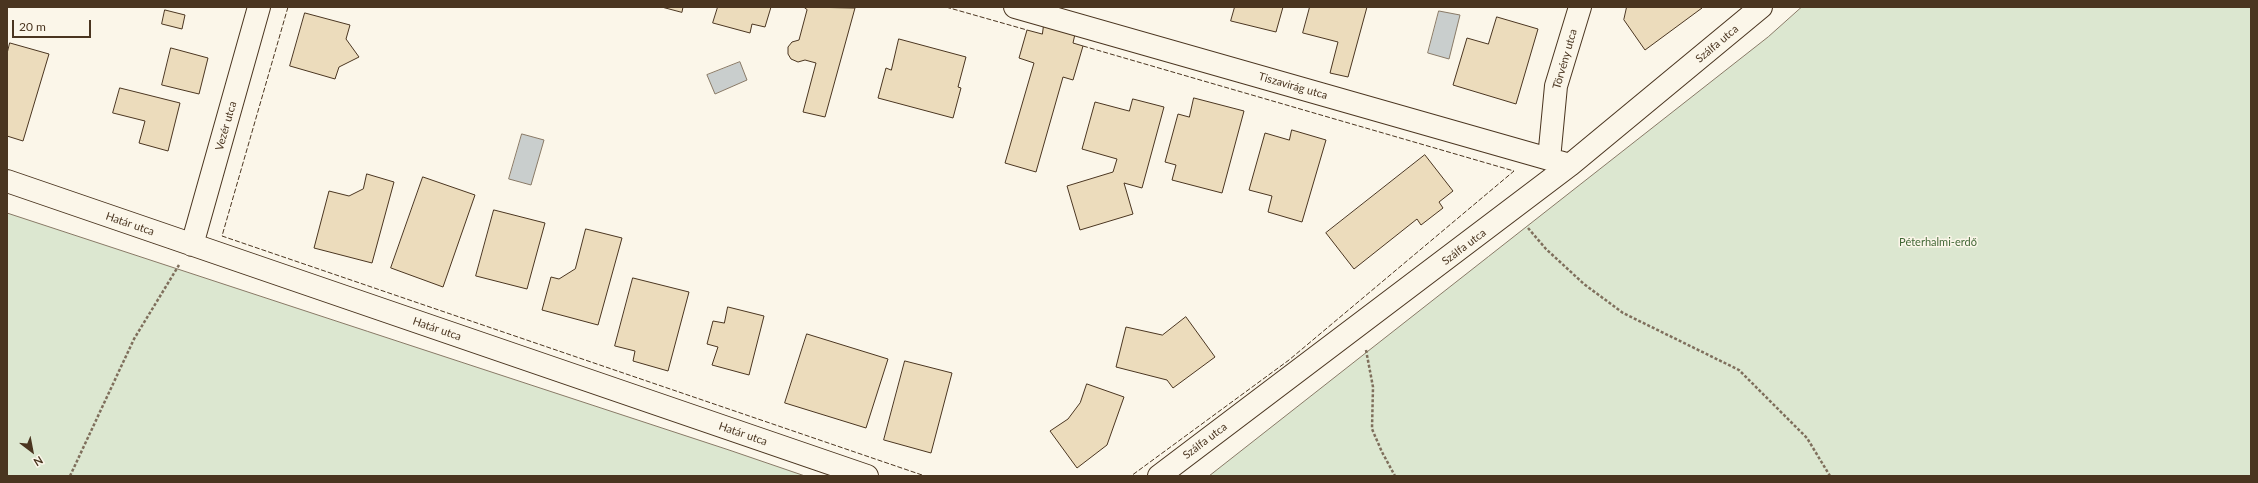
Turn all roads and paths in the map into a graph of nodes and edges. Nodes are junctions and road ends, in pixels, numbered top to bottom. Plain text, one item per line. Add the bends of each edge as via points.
1 (259, 7) edge
2 (1015, 7) edge
3 (1580, 7) edge
4 (1761, 7) edge
5 (1549, 159) junction
6 (1570, 165) junction
7 (7, 181) edge
8 (1513, 210) junction
9 (192, 245) junction
10 (1359, 326) junction
11 (70, 476) edge
12 (867, 476) edge
13 (1159, 476) edge
14 (1395, 476) edge
15 (1830, 476) edge

1 - 9 street, Vezér utca
2 - 5 street, Tiszavirág utca
3 - 5 street, Törvény utca via 1556,86
4 - 6 street, Szálfa utca
5 - 6 street, Tiszavirág utca
6 - 8 street, Szálfa utca
7 - 9 street, Határ utca
8 - 10 street, Szálfa utca
8 - 15 path via 1546,249 1584,284 1623,313 1739,370 1807,438
9 - 11 path via 134,339
9 - 12 street, Határ utca
10 - 13 street, Szálfa utca
10 - 14 path via 1371,370 1372,429

